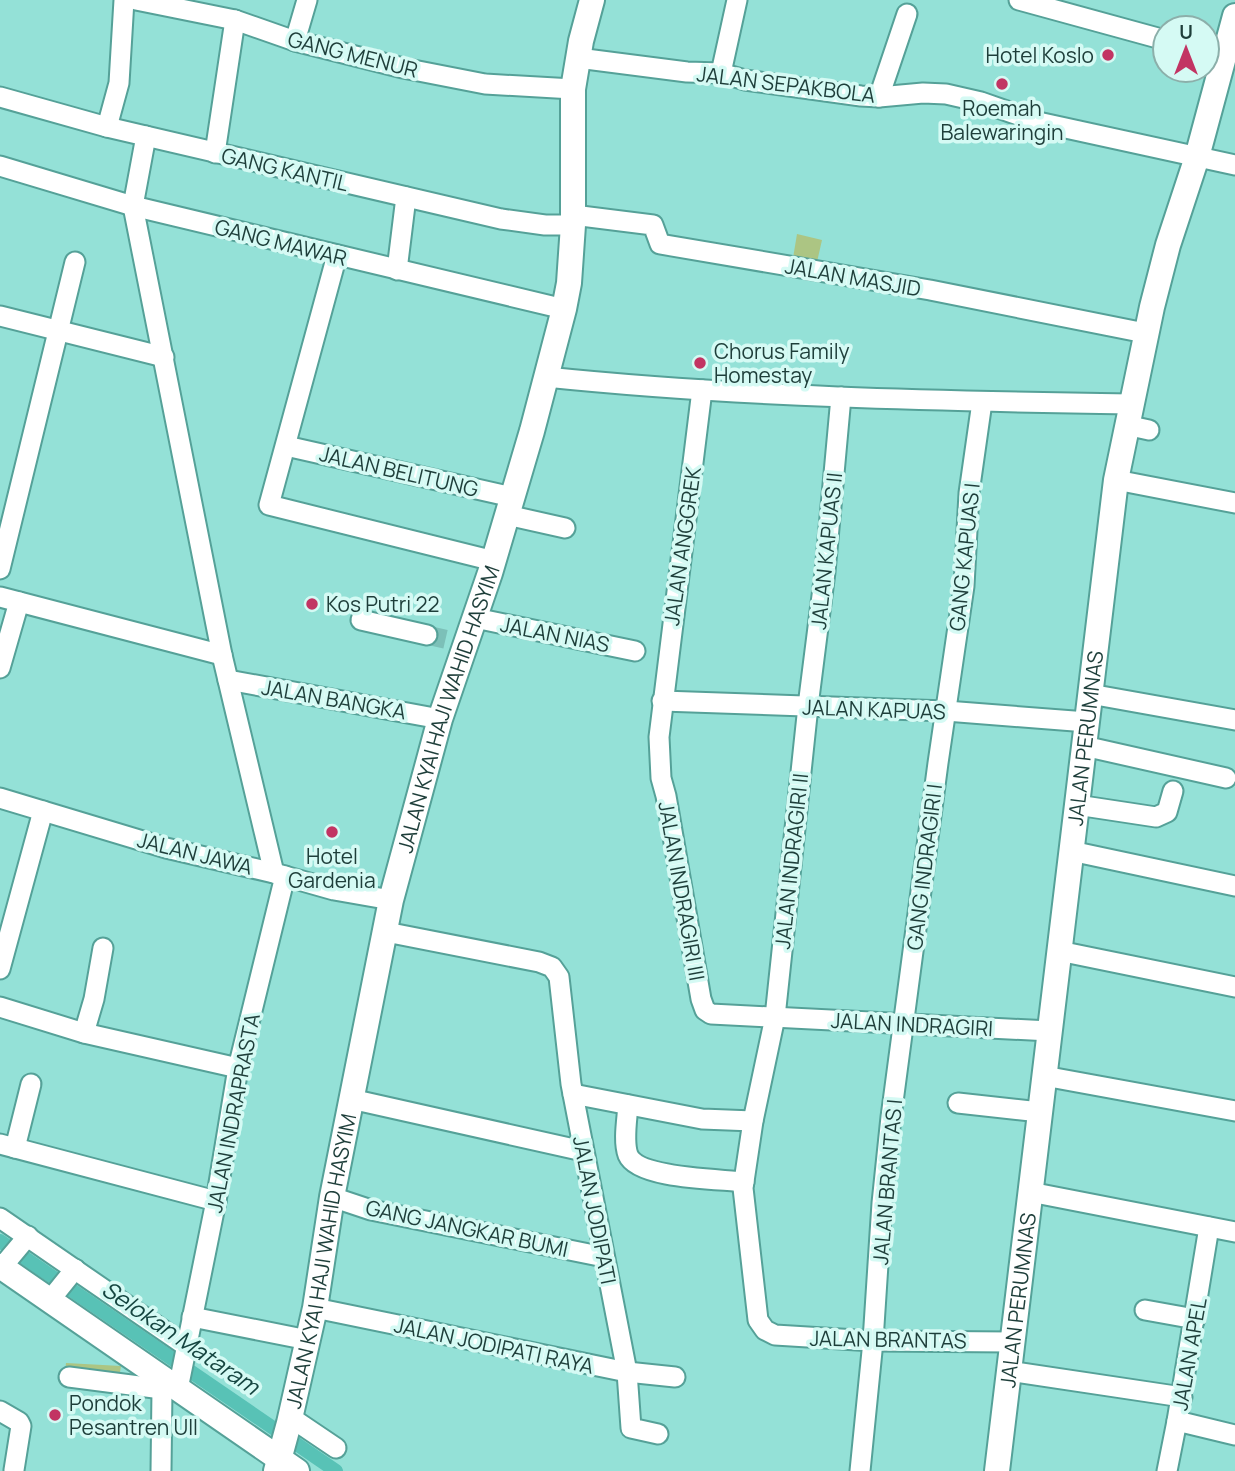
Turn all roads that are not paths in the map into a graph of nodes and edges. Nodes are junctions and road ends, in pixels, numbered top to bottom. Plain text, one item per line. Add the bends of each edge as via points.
1 (135, 0) edge
2 (307, 0) edge
3 (592, 0) edge
4 (737, 0) edge
5 (1019, 0) edge
6 (906, 14) dead end
7 (1235, 16) edge
8 (235, 20) junction
9 (1151, 36) edge
10 (295, 41) junction
11 (1221, 43) edge
12 (578, 58) junction
13 (721, 73) junction
14 (1210, 84) edge
15 (573, 89) junction
16 (0, 97) edge
17 (879, 97) junction
18 (107, 127) junction
19 (146, 136) junction
20 (215, 153) junction
21 (1197, 158) junction
22 (1235, 165) edge
23 (0, 166) edge
24 (406, 197) junction
25 (133, 206) junction
26 (573, 220) junction
27 (337, 256) junction
28 (75, 262) dead end
29 (397, 270) junction
30 (564, 309) junction
31 (0, 316) edge
32 (57, 330) junction
33 (1145, 333) junction
34 (164, 357) junction
35 (546, 377) junction
36 (702, 390) junction
37 (841, 397) junction
38 (982, 402) junction
39 (1135, 420) junction
40 (286, 446) junction
41 (1116, 480) junction
42 (1235, 501) edge
43 (510, 506) junction
44 (565, 528) dead end
45 (494, 561) junction
46 (0, 569) edge
47 (9, 599) edge
48 (475, 618) junction
49 (361, 620) dead end
50 (427, 635) tunnel mouth
51 (635, 651) dead end
52 (222, 655) junction
53 (0, 668) edge
54 (228, 680) junction
55 (1090, 694) junction
56 (662, 701) junction
57 (808, 706) junction
58 (946, 711) junction
59 (440, 719) junction
60 (1235, 720) edge
61 (1085, 734) junction
62 (1226, 779) dead end
63 (1173, 791) dead end
64 (0, 798) edge
65 (1077, 805) junction
66 (43, 811) junction
67 (1072, 851) junction
68 (279, 875) junction
69 (1235, 886) edge
70 (391, 900) junction
71 (386, 932) junction
72 (103, 948) dead end
73 (1059, 951) junction
74 (0, 969) edge
75 (1235, 986) edge
76 (0, 1007) edge
77 (775, 1017) junction
78 (905, 1023) junction
79 (1050, 1031) junction
80 (84, 1033) junction
81 (238, 1068) junction
82 (1044, 1076) junction
83 (32, 1084) dead end
84 (573, 1094) junction
85 (351, 1099) junction
86 (958, 1103) dead end
87 (628, 1105) junction
88 (1235, 1111) edge
89 (1040, 1112) junction
90 (753, 1121) junction
91 (7, 1146) edge
92 (583, 1150) junction
93 (744, 1182) junction
94 (1030, 1192) junction
95 (332, 1197) junction
96 (216, 1201) junction
97 (0, 1218) edge
98 (1209, 1227) junction
99 (1235, 1232) edge
100 (25, 1240) junction
101 (604, 1257) junction
102 (4, 1264) edge
103 (63, 1284) junction
104 (315, 1308) junction
105 (1145, 1310) dead end
106 (192, 1317) junction
107 (1195, 1319) junction
108 (765, 1330) joint
109 (308, 1340) junction
110 (873, 1341) junction
111 (1012, 1342) junction
112 (185, 1348) junction
113 (1009, 1371) junction
114 (627, 1372) junction
115 (69, 1377) dead end
116 (675, 1377) dead end
117 (172, 1383) junction
118 (1182, 1398) junction
119 (0, 1411) edge
120 (1177, 1421) junction
121 (658, 1434) dead end
122 (1235, 1435) edge
123 (286, 1448) edge
124 (336, 1448) dead end
125 (0, 1466) edge
126 (15, 1471) edge
127 (161, 1471) edge
128 (860, 1471) edge
129 (997, 1471) edge
130 (1167, 1471) edge

1 - 8 street, GANG MENUR
1 - 18 street
2 - 10 street
3 - 12 main road, JALAN KYAI HAJI WAHID HASYIM
4 - 13 street
5 - 9 street
6 - 17 street
7 - 11 main road, JALAN PERUMNAS
8 - 10 street, GANG MENUR
8 - 20 street
10 - 15 street, GANG MENUR via 485,84
12 - 13 street, JALAN SEPAKBOLA
12 - 15 main road, JALAN KYAI HAJI WAHID HASYIM
13 - 17 street, JALAN SEPAKBOLA
14 - 21 main road, JALAN PERUMNAS
15 - 26 main road, JALAN KYAI HAJI WAHID HASYIM
16 - 18 street, GANG KANTIL
17 - 21 street, JALAN SEPAKBOLA via 946,94 1038,122
18 - 19 street, GANG KANTIL
19 - 20 street, GANG KANTIL
19 - 25 street
20 - 24 street, GANG KANTIL
21 - 22 street, JALAN SEPAKBOLA
21 - 33 main road, JALAN PERUMNAS
23 - 25 street, GANG MAWAR
24 - 26 street, GANG KANTIL via 545,226
24 - 29 street
25 - 27 street, GANG MAWAR
25 - 34 street
26 - 30 main road, JALAN KYAI HAJI WAHID HASYIM
26 - 33 street, JALAN MASJID via 653,225 660,244
27 - 29 street, GANG MAWAR
27 - 40 street
28 - 32 street
29 - 30 street, GANG MAWAR
30 - 35 main road, JALAN KYAI HAJI WAHID HASYIM
31 - 32 street
32 - 34 street
32 - 46 street
33 - 39 main road, JALAN PERUMNAS
34 - 52 street
35 - 36 street
35 - 43 main road, JALAN KYAI HAJI WAHID HASYIM
36 - 37 street
36 - 56 street, JALAN ANGGREK
37 - 38 street
37 - 57 street, JALAN KAPUAS II
38 - 39 street
38 - 58 street, GANG KAPUAS I
39 - 41 main road, JALAN PERUMNAS
40 - 43 street, JALAN BELITUNG
40 - 45 street via 269,505
41 - 42 street
41 - 55 main road, JALAN PERUMNAS
43 - 44 street, JALAN BELITUNG
43 - 45 main road, JALAN KYAI HAJI WAHID HASYIM
45 - 48 main road, JALAN KYAI HAJI WAHID HASYIM
47 - 52 street
47 - 53 street
48 - 51 street, JALAN NIAS
48 - 59 main road, JALAN KYAI HAJI WAHID HASYIM
49 - 50 street
52 - 54 street
54 - 59 street, JALAN BANGKA
54 - 68 street
55 - 60 street
55 - 61 main road, JALAN PERUMNAS
56 - 57 street, JALAN KAPUAS
56 - 77 street, JALAN INDRAGIRI III via 661,778 701,999 711,1014
57 - 58 street, JALAN KAPUAS
57 - 77 street, JALAN INDRAGIRI II
58 - 61 street, JALAN KAPUAS
58 - 78 street, GANG INDRAGIRI I
59 - 70 main road, JALAN KYAI HAJI WAHID HASYIM
61 - 62 street, JALAN KAPUAS
61 - 65 main road, JALAN PERUMNAS
63 - 65 street via 1167,812 1156,817
64 - 66 street, JALAN JAWA
65 - 67 main road, JALAN PERUMNAS
66 - 68 street, JALAN JAWA via 166,848
66 - 74 street
67 - 69 street
67 - 73 main road, JALAN PERUMNAS
68 - 70 street, JALAN JAWA
68 - 81 street, JALAN INDRAPRASTA
70 - 71 main road, JALAN KYAI HAJI WAHID HASYIM
71 - 84 street, JALAN JODIPATI via 552,967 558,977
71 - 85 main road, JALAN KYAI HAJI WAHID HASYIM
72 - 80 street
73 - 75 street
73 - 79 main road, JALAN PERUMNAS
76 - 80 street
77 - 78 street, JALAN INDRAGIRI
77 - 90 street, JALAN INDRAGIRI II
78 - 79 street, JALAN INDRAGIRI
78 - 110 street, JALAN BRANTAS I via 882,1203
79 - 82 main road, JALAN PERUMNAS
80 - 81 street
81 - 96 street, JALAN INDRAPRASTA
82 - 88 street
82 - 89 main road, JALAN PERUMNAS
83 - 91 street
84 - 87 street
84 - 92 street, JALAN JODIPATI
85 - 92 street
85 - 95 main road, JALAN KYAI HAJI WAHID HASYIM
86 - 89 street
87 - 90 street via 702,1119
87 - 93 street via 626,1144 640,1167
89 - 94 main road, JALAN PERUMNAS
90 - 93 street, JALAN INDRAGIRI II
91 - 96 street
92 - 101 street, JALAN JODIPATI
93 - 108 street, JALAN INDRAGIRI II via 758,1320
94 - 98 street
94 - 111 main road, JALAN PERUMNAS
95 - 101 street, GANG JANGKAR BUMI via 371,1210
95 - 104 main road, JALAN KYAI HAJI WAHID HASYIM
96 - 106 street, JALAN INDRAPRASTA
97 - 100 street
98 - 99 street
98 - 107 street, JALAN APEL
100 - 102 street
100 - 103 street
101 - 114 street, JALAN JODIPATI
102 - 103 main road
103 - 112 street
103 - 117 main road
104 - 109 main road, JALAN KYAI HAJI WAHID HASYIM
104 - 114 street, JALAN JODIPATI RAYA
105 - 107 street
106 - 109 street
106 - 112 street, JALAN INDRAPRASTA
107 - 118 street, JALAN APEL
108 - 110 street, JALAN BRANTAS via 775,1335
109 - 123 main road, JALAN KYAI HAJI WAHID HASYIM
110 - 111 street, JALAN BRANTAS
110 - 128 street, JALAN BRANTAS I
111 - 113 main road, JALAN PERUMNAS
112 - 117 street, JALAN INDRAPRASTA
113 - 118 street
113 - 129 main road, JALAN PERUMNAS
114 - 116 street, JALAN JODIPATI RAYA
114 - 121 street, JALAN JODIPATI via 631,1428
115 - 117 street
117 - 123 main road
117 - 127 street, JALAN INDRAPRASTA
118 - 120 street, JALAN APEL
119 - 126 street via 21,1426
120 - 122 street, JALAN APEL
120 - 130 street
123 - 124 street
125 - 126 street

